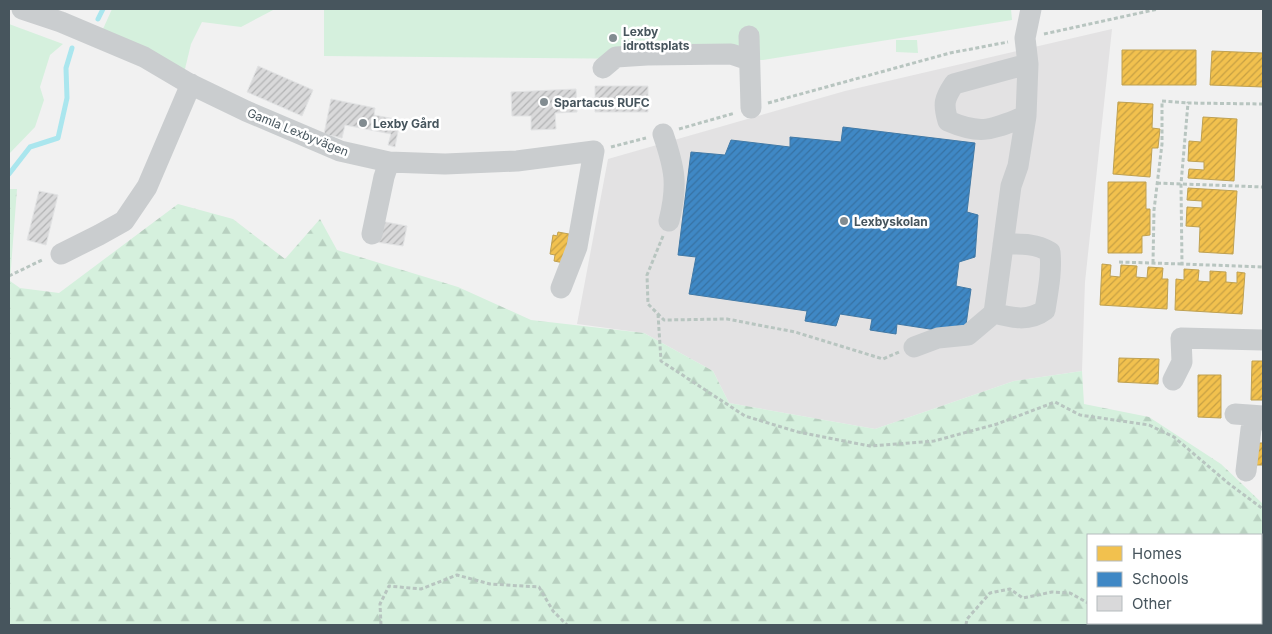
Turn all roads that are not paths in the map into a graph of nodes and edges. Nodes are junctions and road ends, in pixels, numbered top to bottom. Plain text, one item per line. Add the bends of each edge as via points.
1 (22, 9) edge
2 (1031, 9) edge
3 (749, 36) dead end
4 (749, 60) junction
5 (1028, 64) junction
6 (603, 68) dead end
7 (192, 84) junction
8 (751, 108) road end
9 (1026, 116) junction
10 (663, 134) road end
11 (389, 162) junction
12 (669, 222) road end
13 (372, 234) dead end
14 (1003, 244) junction
15 (61, 254) road end
16 (561, 288) dead end
17 (994, 313) junction
18 (1263, 340) edge
19 (914, 347) road end
20 (1173, 380) dead end
21 (1235, 414) dead end
22 (1259, 416) edge
23 (1246, 471) dead end

1 - 7 street, Gamla Lexbyvägen via 144,57
2 - 5 street via 1025,38
3 - 4 street
4 - 6 street via 731,54 647,55 616,58
4 - 8 street
5 - 9 street
5 - 9 street via 954,84 944,105 948,121 966,128 990,130
7 - 11 street, Gamla Lexbyvägen via 246,112 340,151
7 - 15 street via 147,187 124,221
9 - 14 street
10 - 12 street via 674,170 675,197
11 - 13 street
11 - 16 street, Gamla Lexbyvägen via 517,161 594,152 578,247
14 - 17 street
14 - 17 street via 1040,246 1050,252 1048,291 1045,310 1037,316 1014,318
17 - 19 street via 968,335 938,338
18 - 20 street via 1181,338 1182,362
21 - 22 street
22 - 23 street via 1251,429

